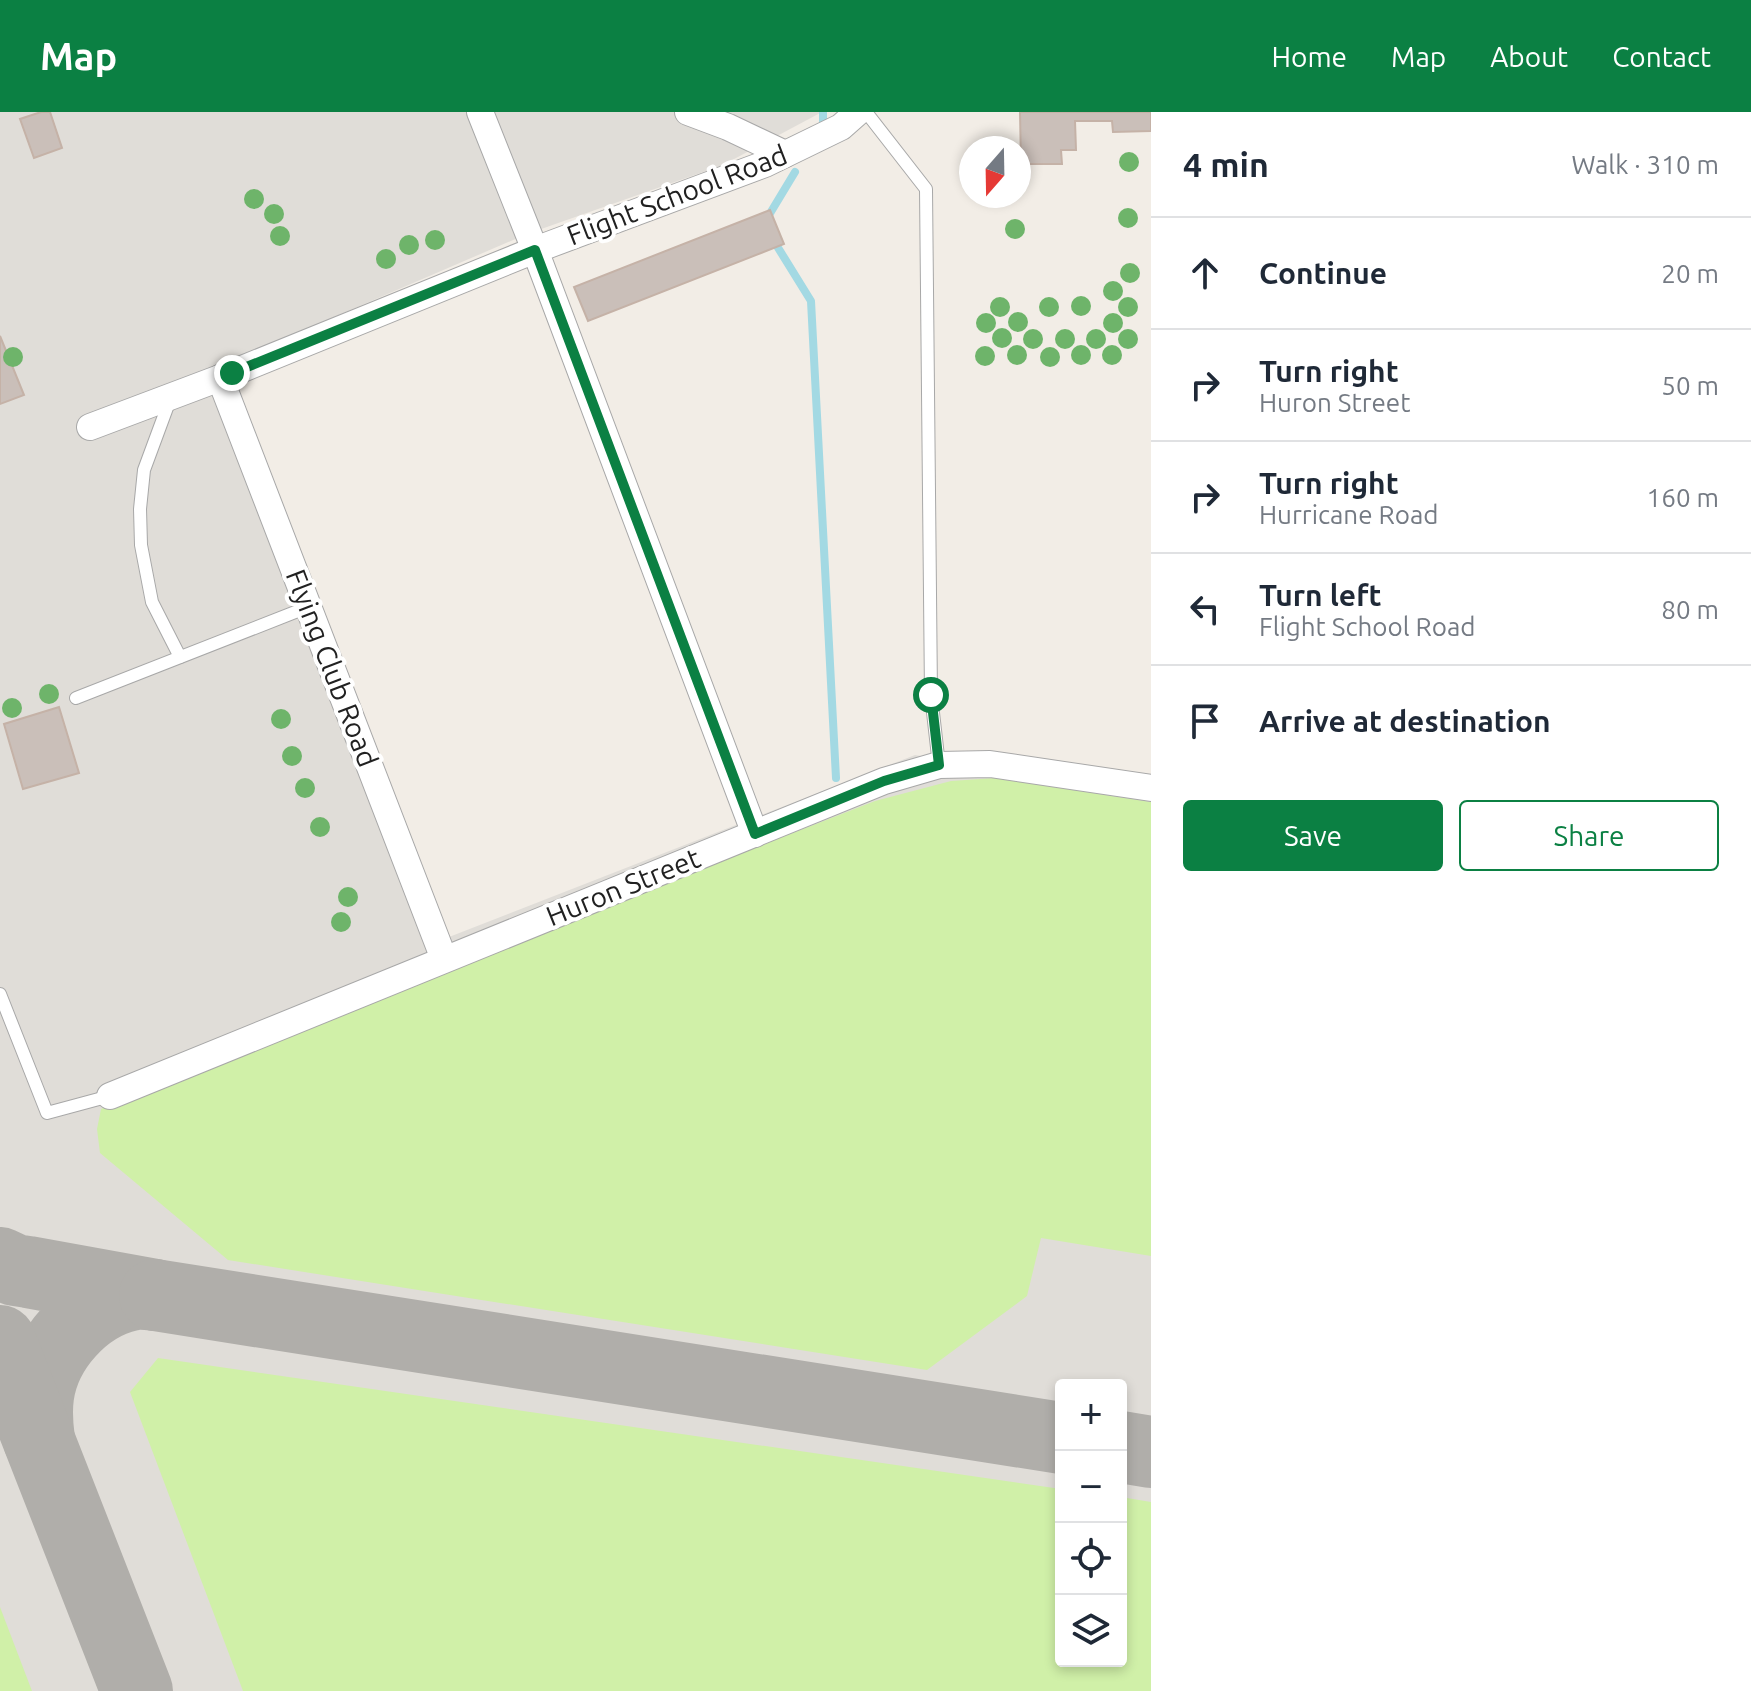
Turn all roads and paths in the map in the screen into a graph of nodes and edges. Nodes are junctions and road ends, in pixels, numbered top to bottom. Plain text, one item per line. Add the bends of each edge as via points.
1 (480, 112) edge
2 (688, 112) edge
3 (858, 112) edge
4 (866, 112) edge
5 (785, 154) junction
6 (535, 250) junction
7 (220, 378) junction
8 (171, 397) junction
9 (90, 427) dead end
10 (308, 607) junction
11 (180, 657) junction
12 (76, 698) dead end
13 (939, 765) junction
14 (1151, 788) edge
15 (755, 834) junction
16 (444, 959) junction
17 (0, 994) edge
18 (110, 1096) joint

1 - 6 street
2 - 5 street
3 - 5 street, Flight School Road via 841,127
4 - 13 lane via 926,189 931,695
5 - 6 street, Flight School Road
6 - 7 street, Flight School Road
6 - 15 street
7 - 8 street, Flight School Road
7 - 10 street, Flying Club Road
8 - 9 street, Flight School Road
8 - 11 lane via 144,470 141,545 152,602
10 - 11 lane
10 - 16 street, Flying Club Road
11 - 12 lane
13 - 14 street, Huron Street via 990,764
13 - 15 street, Huron Street via 884,781
15 - 16 street, Huron Street
16 - 18 street, Huron Street
17 - 18 lane via 47,1113

